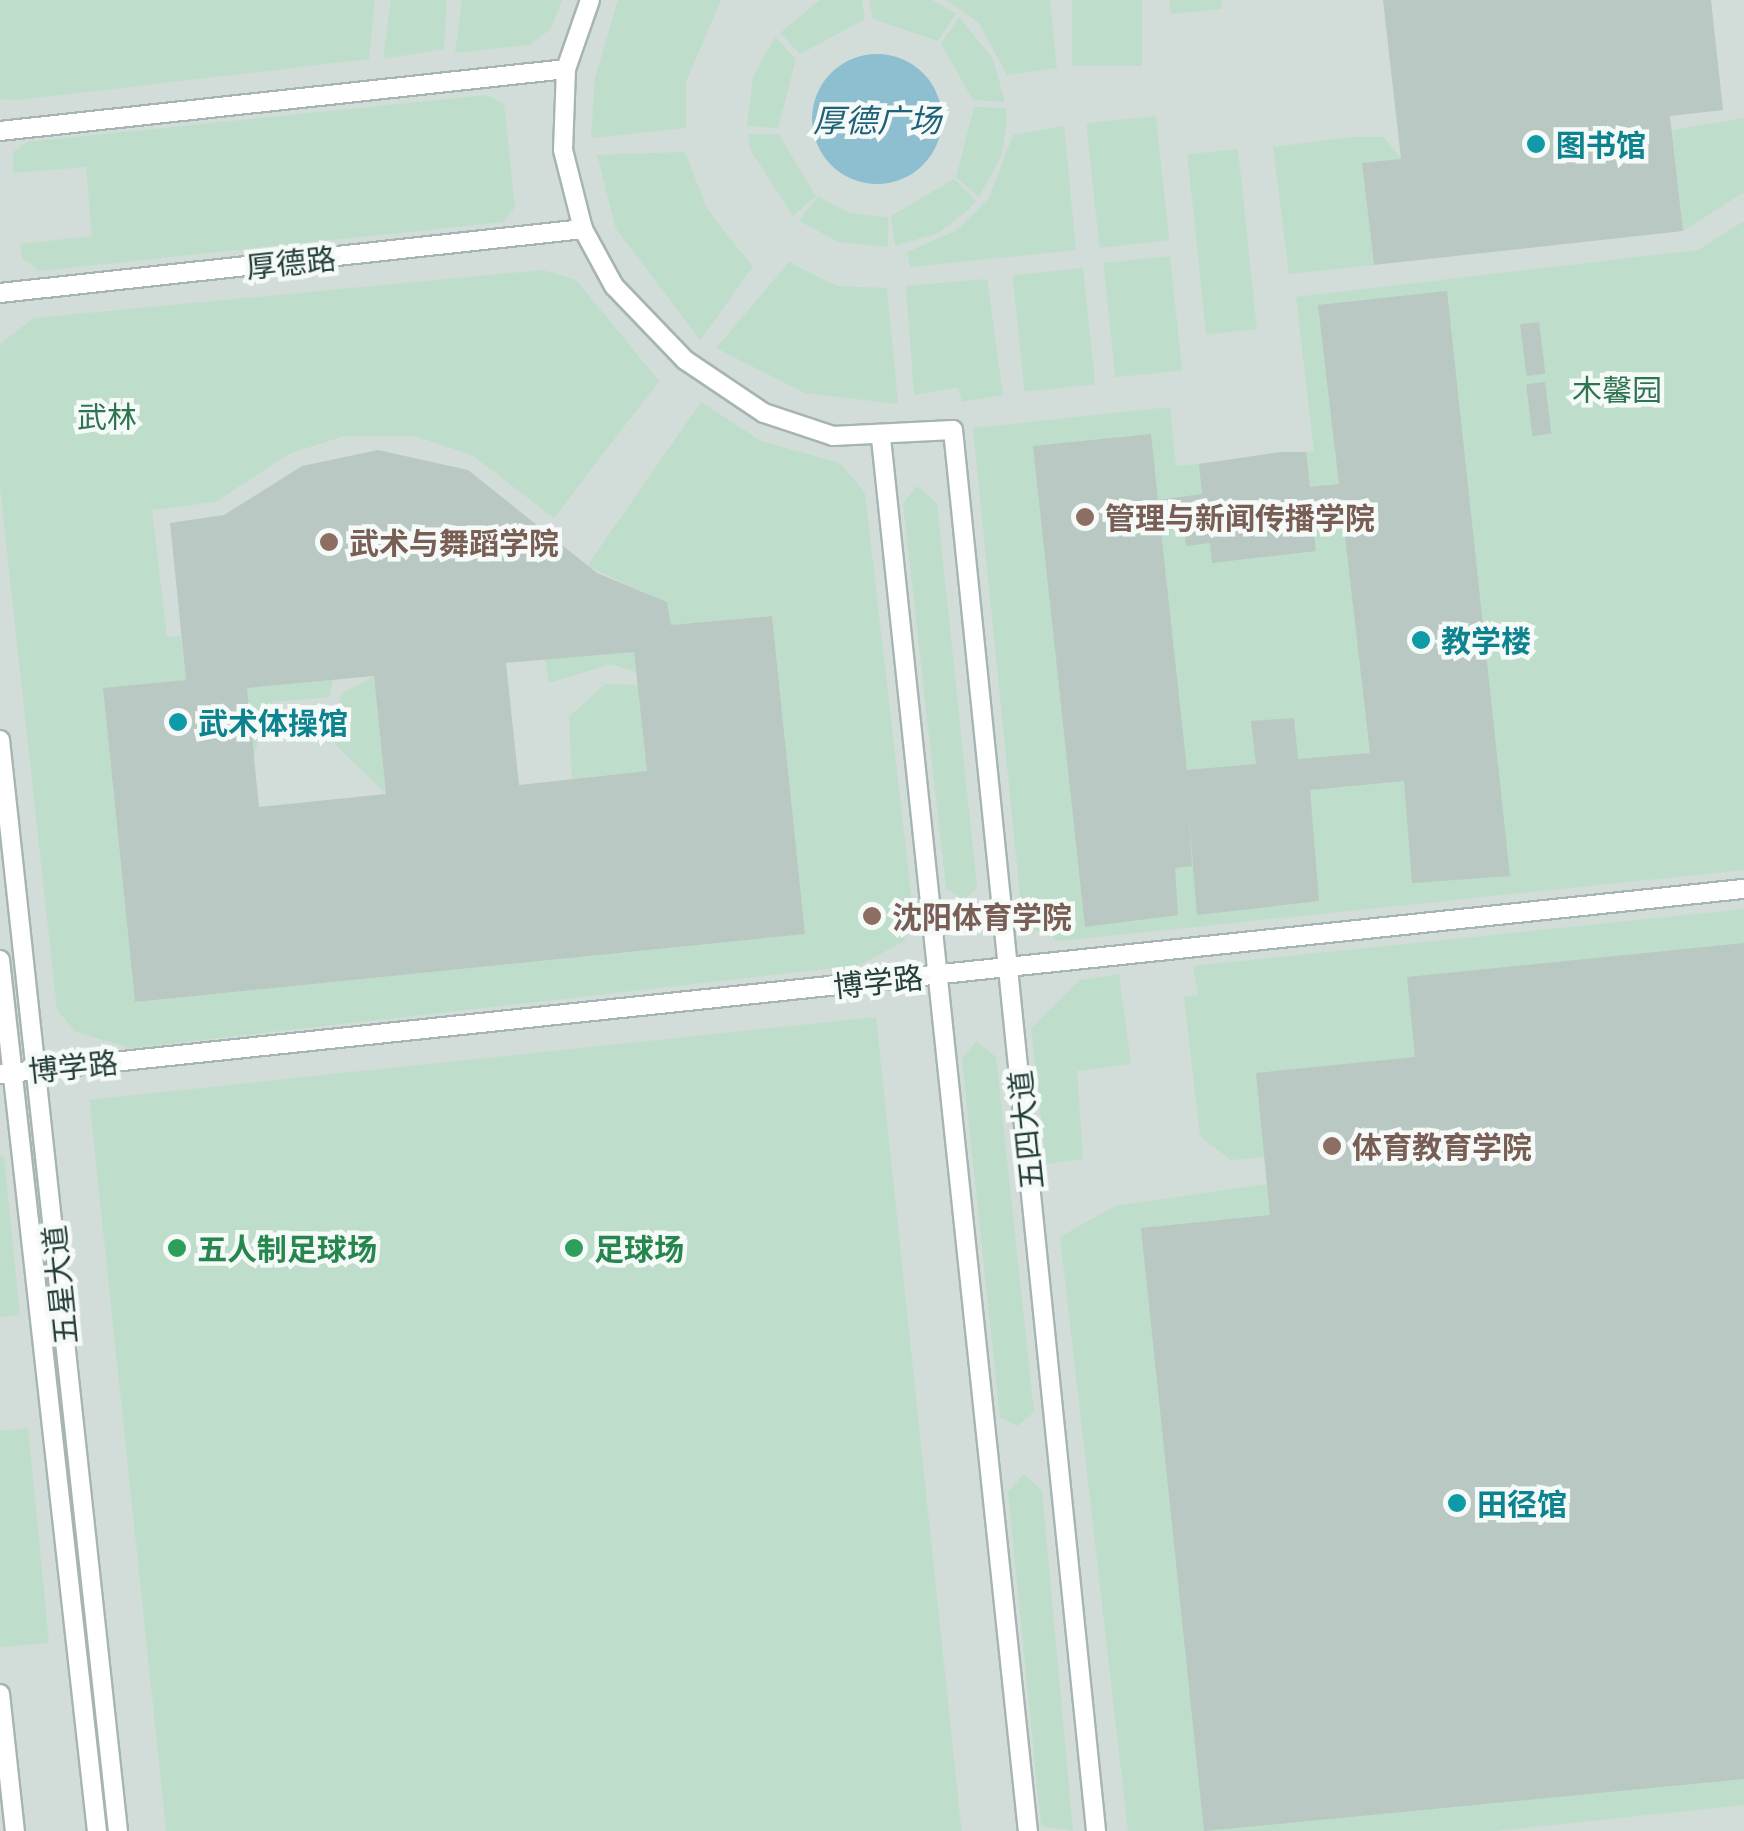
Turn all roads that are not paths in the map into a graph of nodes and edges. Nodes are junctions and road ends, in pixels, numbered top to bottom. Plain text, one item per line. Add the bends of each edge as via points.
1 (590, 0) edge
2 (566, 69) junction
3 (0, 132) edge
4 (583, 229) junction
5 (0, 294) edge
6 (881, 438) junction
7 (0, 740) edge
8 (1744, 890) edge
9 (0, 960) edge
10 (1009, 967) junction
11 (935, 976) junction
12 (36, 1070) junction
13 (6, 1073) edge
14 (0, 1694) edge
15 (15, 1831) edge
16 (96, 1831) edge
17 (118, 1831) edge
18 (1028, 1831) edge
19 (1096, 1831) edge

1 - 2 lane
2 - 3 lane
2 - 4 lane via 562,150
4 - 5 lane, 厚德路
4 - 6 lane via 645,323 730,393 797,425
6 - 10 lane, 五四大道 via 953,430
6 - 11 lane
7 - 12 lane, 五星大道
8 - 10 lane, 博学路
9 - 13 lane, 五星大道
10 - 11 lane, 博学路
10 - 19 lane, 五四大道
11 - 12 lane, 博学路
11 - 18 lane
12 - 13 lane, 博学路
12 - 17 lane, 五星大道
13 - 16 lane, 五星大道
14 - 15 lane

